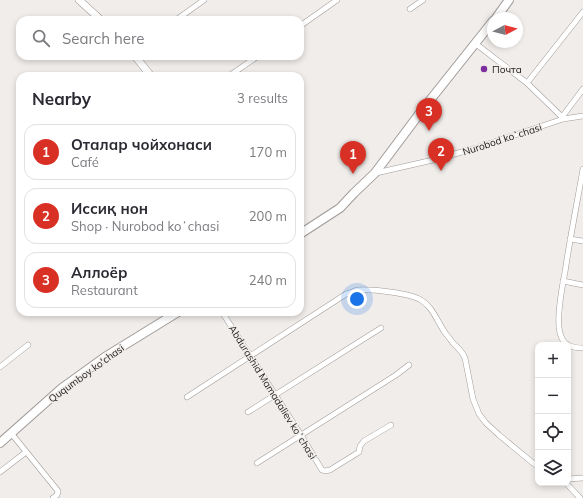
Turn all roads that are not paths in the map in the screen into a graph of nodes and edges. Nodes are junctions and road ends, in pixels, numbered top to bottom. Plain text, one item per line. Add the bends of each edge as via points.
1 (79, 0) edge
2 (204, 0) edge
3 (337, 0) edge
4 (423, 0) edge
5 (509, 0) edge
6 (410, 9) dead end
7 (500, 12) edge
8 (583, 12) edge
9 (97, 16) edge
10 (182, 16) edge
11 (304, 23) edge
12 (487, 29) edge
13 (476, 44) junction
14 (138, 60) edge
15 (252, 60) edge
16 (148, 72) edge
17 (235, 72) edge
18 (527, 83) junction
19 (583, 89) edge
20 (583, 116) edge
21 (562, 118) junction
22 (583, 169) edge
23 (375, 173) junction
24 (304, 231) edge
25 (570, 239) junction
26 (583, 241) edge
27 (563, 281) junction
28 (583, 285) edge
29 (172, 316) edge
30 (225, 316) edge
31 (381, 328) dead end
32 (28, 345) dead end
33 (583, 348) edge
34 (250, 356) junction
35 (409, 365) dead end
36 (0, 367) edge
37 (275, 395) junction
38 (187, 397) dead end
39 (248, 412) dead end
40 (391, 425) dead end
41 (11, 433) junction
42 (301, 435) junction
43 (0, 443) edge
44 (26, 452) junction
45 (257, 463) dead end
46 (535, 464) edge
47 (0, 472) edge
48 (583, 478) edge
49 (571, 479) edge
50 (569, 486) edge
51 (53, 498) edge
52 (580, 498) edge

1 - 9 street
2 - 10 street
3 - 11 street
4 - 6 street
5 - 7 main road
8 - 18 street
12 - 13 main road
13 - 18 street
13 - 23 main road
14 - 16 street
15 - 17 street
18 - 21 street
19 - 21 street
20 - 21 street, Nurobod koʻchasi
21 - 23 street, Nurobod koʻchasi via 476,148
22 - 25 street
23 - 24 main road via 340,208
25 - 26 street
25 - 27 street
27 - 28 street
27 - 33 street via 560,297 560,335 566,344
29 - 41 main road, Ququmboy ko'chasi via 105,357 62,388
30 - 34 street, Abdurashid Mamadaliev koʻchasi
31 - 37 street
32 - 36 street
34 - 37 street, Abdurashid Mamadaliev koʻchasi
34 - 38 street
34 - 46 street via 356,290 379,290 414,297 427,305 441,328 463,352 473,399 479,414 486,423
35 - 42 street
37 - 39 street
37 - 42 street, Abdurashid Mamadaliev koʻchasi
40 - 42 street, Abdurashid Mamadaliev koʻchasi via 364,441 359,452 325,471
41 - 43 main road, Ququmboy ko'chasi
41 - 44 street
42 - 45 street
44 - 47 street
44 - 51 street via 58,491
48 - 49 street
50 - 52 street

